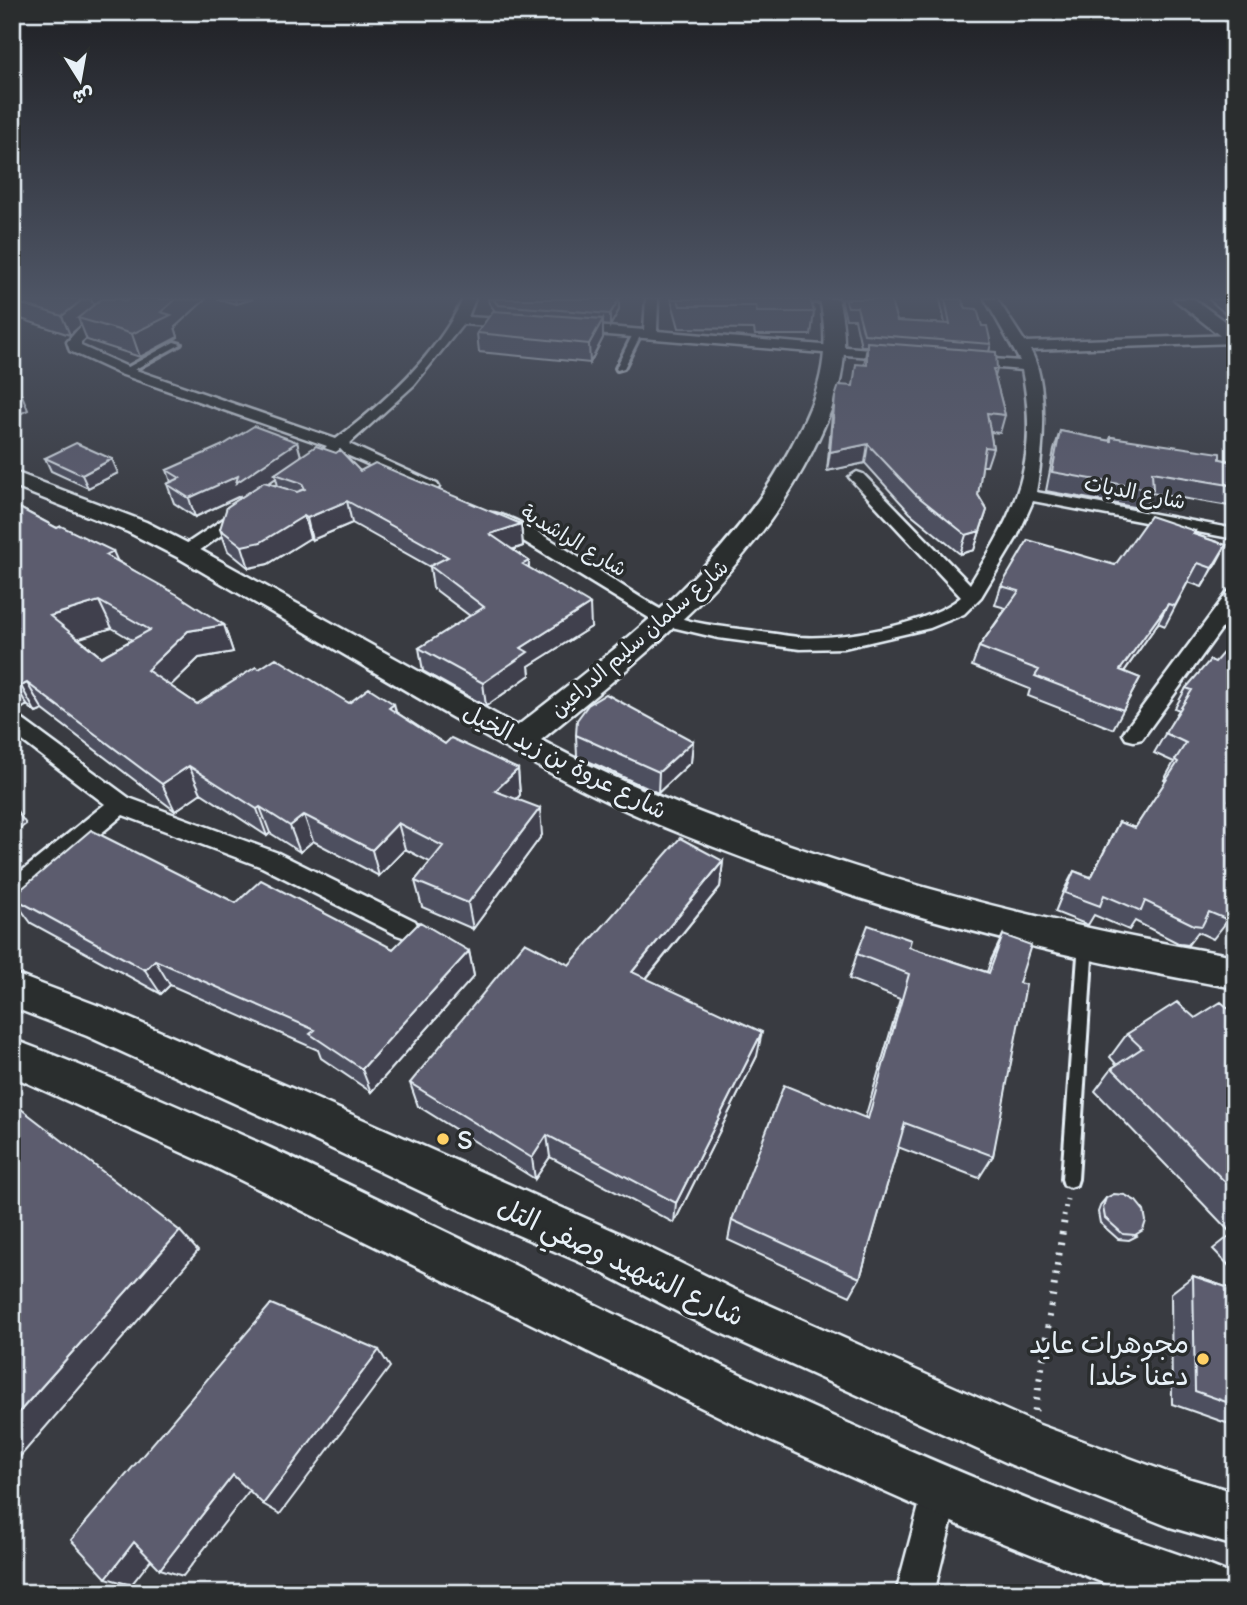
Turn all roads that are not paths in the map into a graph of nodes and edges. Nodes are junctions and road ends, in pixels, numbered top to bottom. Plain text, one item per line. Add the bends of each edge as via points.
1 (133, 374) edge
2 (415, 374) edge
3 (834, 374) edge
4 (1031, 374) edge
5 (338, 445) junction
6 (317, 460) edge
7 (858, 477) dead end
8 (12, 478) edge
9 (442, 493) edge
10 (1027, 495) junction
11 (259, 499) edge
12 (476, 509) edge
13 (1235, 534) edge
14 (186, 552) junction
15 (1235, 596) edge
16 (972, 597) junction
17 (666, 620) junction
18 (12, 722) edge
19 (1134, 734) dead end
20 (519, 741) junction
21 (121, 804) junction
22 (12, 893) edge
23 (406, 928) dead end
24 (1086, 942) junction
25 (1235, 972) edge
26 (12, 990) edge
27 (12, 1056) edge
28 (1070, 1179) road end
29 (941, 1491) junction
30 (1235, 1518) edge
31 (915, 1593) edge
32 (1208, 1593) edge

1 - 5 street
2 - 5 street
3 - 17 street, شارع سلمان سليم الدراعين via 779,494 722,568
4 - 10 street via 1037,430
5 - 6 street
5 - 9 street
7 - 16 street
8 - 14 street, شارع عروة بن زيد الخيل via 138,527
10 - 13 street, شارع الديات
10 - 16 street
11 - 14 street
12 - 17 street, شارع الراشدية via 531,537
14 - 20 street, شارع عروة بن زيد الخيل
15 - 19 street
16 - 17 street via 957,610 923,624 844,642 760,639
17 - 20 street, شارع سلمان سليم الدراعين
18 - 21 street
20 - 24 street, شارع عروة بن زيد الخيل via 589,779 742,843 904,897
21 - 22 street
21 - 23 street via 270,860
24 - 25 street, شارع عروة بن زيد الخيل
24 - 28 lane
26 - 30 street, شارع الشهيد وصفي التل via 297,1111 1030,1447 1170,1500
27 - 29 street via 178,1128 705,1383
29 - 31 street
29 - 32 street via 1107,1560

